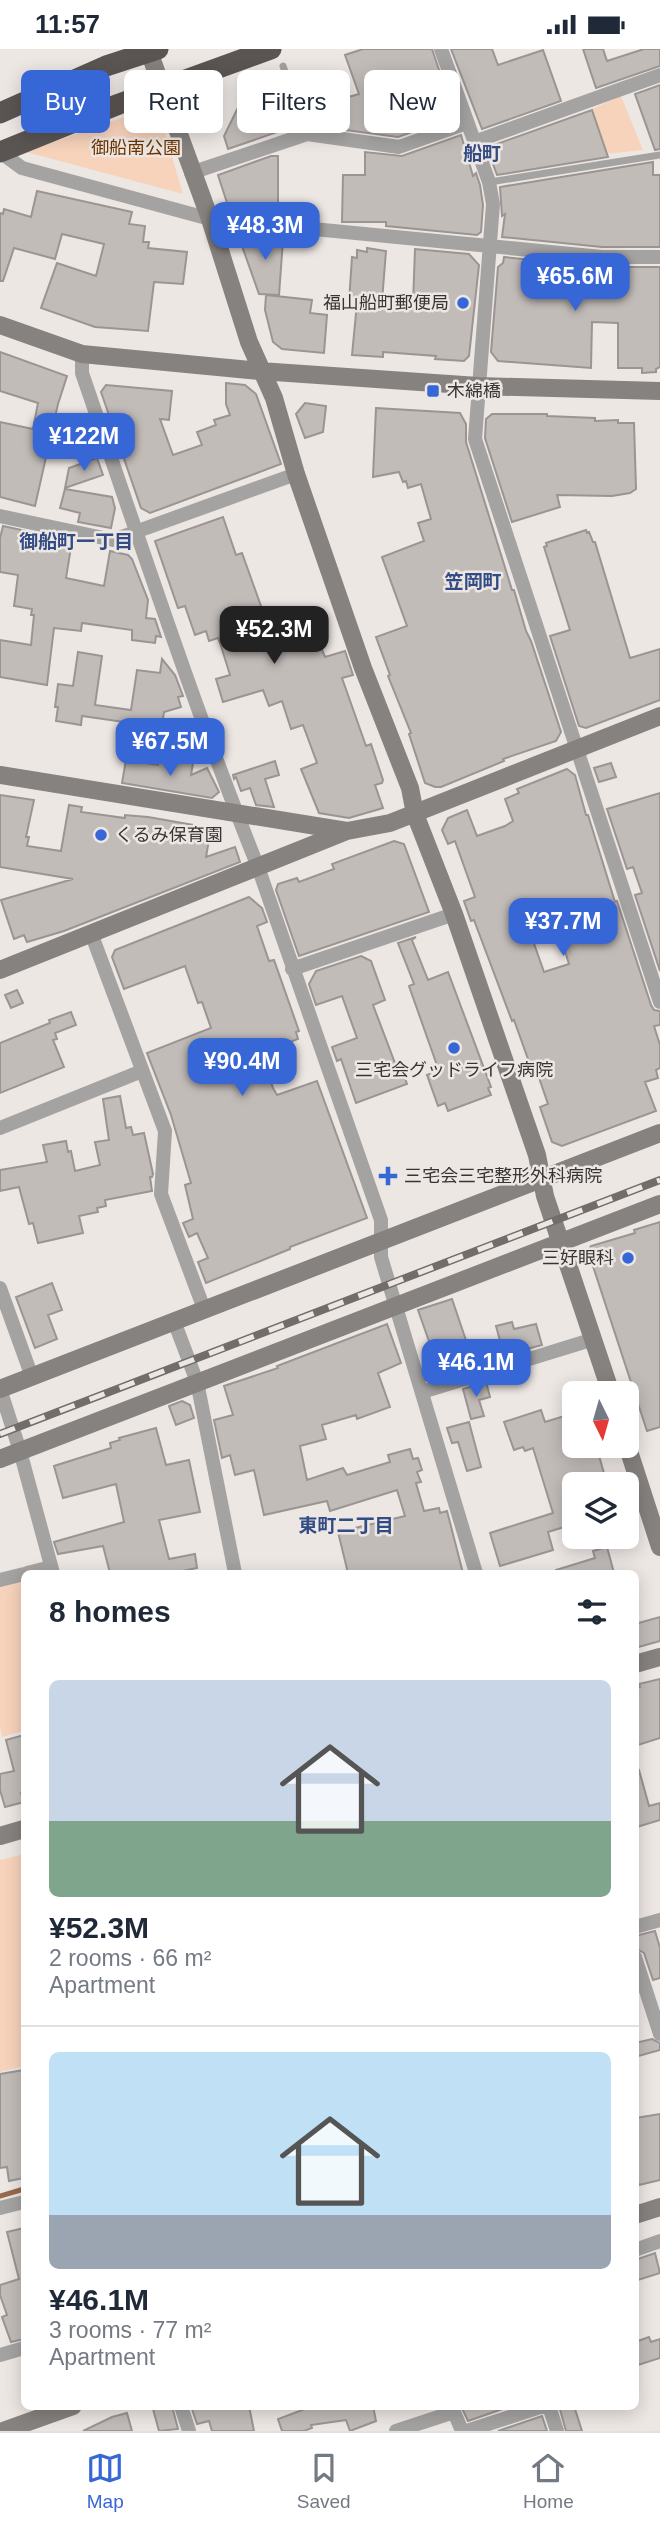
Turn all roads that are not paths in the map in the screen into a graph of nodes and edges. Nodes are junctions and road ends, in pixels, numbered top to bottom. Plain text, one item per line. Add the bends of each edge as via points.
1 (440, 49) edge
2 (152, 50) edge
3 (277, 58) edge
4 (158, 70) edge
5 (223, 73) edge
6 (660, 75) edge
7 (124, 102) edge
8 (0, 113) edge
9 (467, 123) junction
10 (178, 133) edge
11 (307, 134) junction
12 (474, 142) junction
13 (0, 152) edge
14 (660, 155) edge
15 (191, 173) junction
16 (489, 183) junction
17 (210, 219) junction
18 (490, 247) junction
19 (660, 257) edge
20 (0, 325) edge
21 (82, 354) junction
22 (260, 371) junction
23 (478, 386) junction
24 (660, 391) edge
25 (296, 474) junction
26 (0, 516) edge
27 (136, 532) junction
28 (660, 716) edge
29 (578, 749) junction
30 (0, 775) edge
31 (236, 813) junction
32 (415, 814) junction
33 (348, 831) junction
34 (258, 867) junction
35 (454, 914) junction
36 (91, 933) junction
37 (292, 969) junction
38 (0, 970) edge
39 (660, 1002) edge
40 (142, 1071) junction
41 (0, 1128) edge
42 (660, 1133) edge
43 (542, 1178) junction
44 (660, 1204) edge
45 (381, 1240) junction
46 (561, 1243) junction
47 (0, 1288) edge
48 (396, 1306) junction
49 (204, 1309) junction
50 (174, 1321) junction
51 (594, 1339) junction
52 (32, 1377) junction
53 (607, 1381) edge
54 (197, 1382) junction
55 (0, 1389) edge
56 (422, 1392) junction
57 (20, 1451) junction
58 (631, 1458) edge
59 (0, 1459) edge
60 (660, 1547) edge
61 (52, 1570) edge
62 (234, 1570) edge
63 (475, 1570) edge
64 (21, 1575) edge
65 (0, 1580) edge
66 (660, 1657) edge
67 (639, 1663) edge
68 (21, 1830) edge
69 (0, 1836) edge
70 (660, 1920) edge
71 (639, 1926) edge
72 (639, 1969) edge
73 (660, 2034) edge
74 (21, 2203) edge
75 (660, 2207) edge
76 (0, 2209) edge
77 (639, 2214) edge
78 (660, 2241) edge
79 (639, 2248) edge
80 (21, 2349) edge
81 (0, 2355) edge
82 (62, 2410) edge
83 (182, 2410) edge
84 (530, 2410) edge
85 (550, 2410) edge
86 (3, 2431) edge
87 (189, 2431) edge
88 (396, 2431) edge
89 (462, 2431) edge
90 (467, 2431) edge
91 (556, 2431) edge

1 - 9 street
2 - 4 street
2 - 8 highway
3 - 5 highway
3 - 11 lane
6 - 12 street
7 - 13 highway
9 - 11 street via 399,147
9 - 12 street
10 - 15 street
11 - 15 street
12 - 16 street
13 - 17 street via 22,168
14 - 16 lane
15 - 17 street
16 - 18 street via 493,204
17 - 18 street
17 - 22 street
18 - 19 street
18 - 23 street
20 - 21 street
21 - 22 street
21 - 27 street via 82,373
22 - 23 street
22 - 25 street via 274,398
23 - 24 street
23 - 29 street via 475,439
25 - 27 street
25 - 32 street via 410,788
26 - 27 street via 113,540
27 - 31 street
28 - 29 street
29 - 32 street
29 - 39 street
30 - 31 street
31 - 33 street
31 - 34 street
32 - 33 street
32 - 35 street
33 - 34 street
34 - 36 street
34 - 37 street
35 - 37 street
35 - 43 street
36 - 38 street
36 - 40 street
37 - 45 street via 381,1220
40 - 41 street
40 - 49 street via 165,1131 161,1194
42 - 43 street
43 - 45 street
43 - 46 street
44 - 46 street
45 - 48 street via 381,1257
45 - 49 street
46 - 48 street
46 - 51 street
47 - 52 street
48 - 54 street
48 - 56 street
49 - 50 street
50 - 52 street
50 - 54 street
51 - 53 street
51 - 56 street
52 - 55 street
54 - 57 street
54 - 62 street
55 - 57 street
56 - 63 street
57 - 59 street
57 - 61 street
58 - 60 street
64 - 65 street
66 - 67 street
68 - 69 street
70 - 71 street
72 - 73 street
74 - 76 street
75 - 77 street
78 - 79 street
80 - 81 street
82 - 86 street
83 - 87 street
84 - 90 street
85 - 91 street
88 - 89 street via 454,2413

